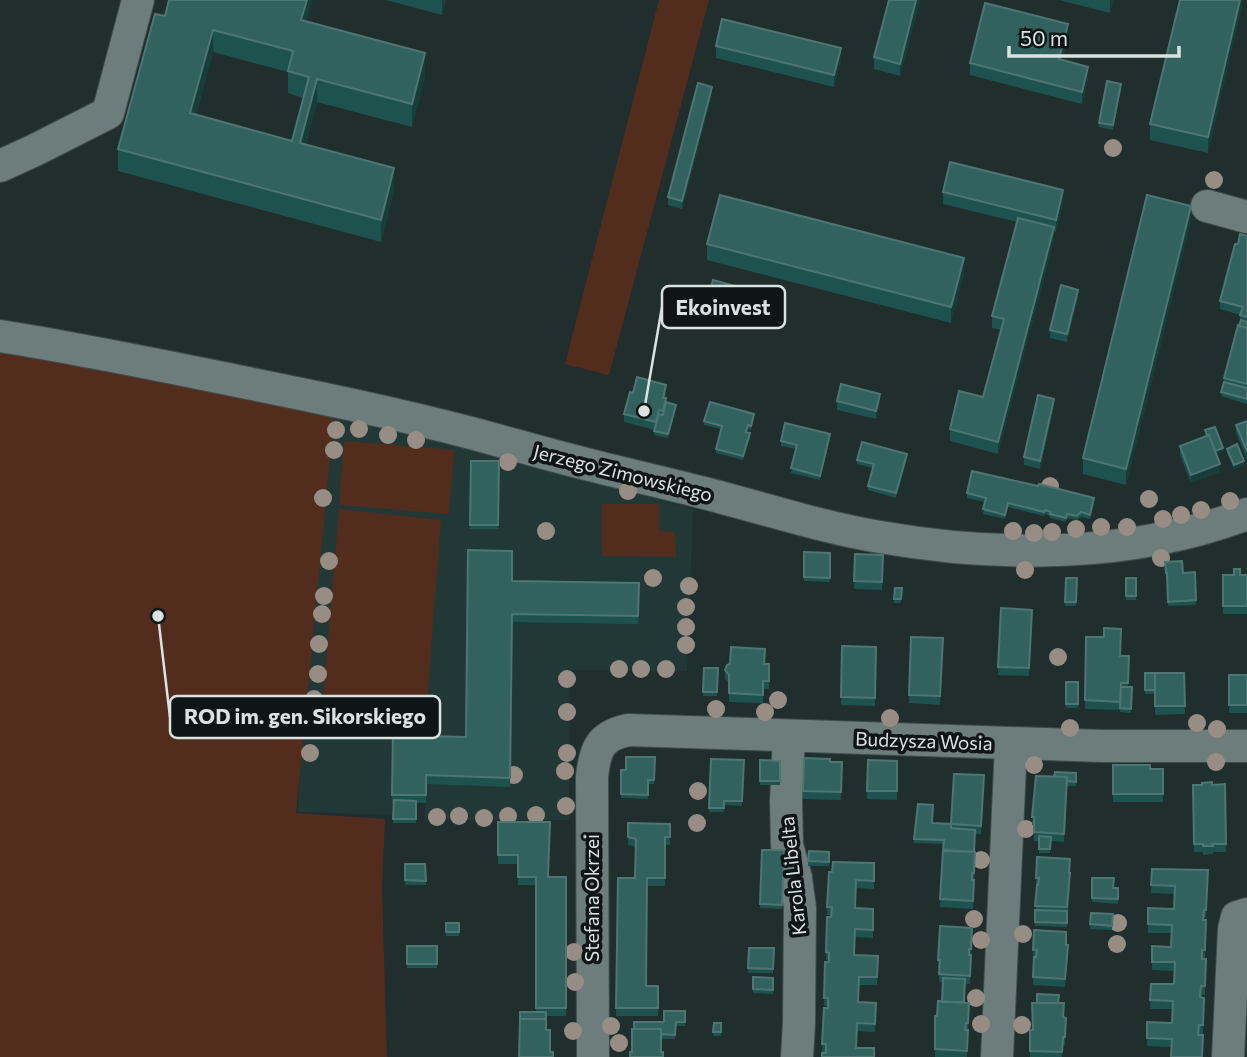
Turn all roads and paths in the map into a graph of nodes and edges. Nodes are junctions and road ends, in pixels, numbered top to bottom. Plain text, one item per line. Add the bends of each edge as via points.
1 (138, 0) edge
2 (0, 166) edge
3 (1207, 206) dead end
4 (1247, 217) edge
5 (0, 337) edge
6 (1247, 514) edge
7 (789, 736) junction
8 (603, 740) joint
9 (1011, 744) junction
10 (1247, 746) edge
11 (1247, 914) edge
12 (593, 1057) edge
13 (797, 1057) edge
14 (997, 1057) edge
15 (1228, 1057) edge

1 - 2 street via 107,113
3 - 4 street
5 - 6 street, Jerzego Zimowskiego via 132,359 415,419 880,537 980,548 1056,550 1175,536
7 - 8 street, Budzysza Wosia via 628,730
7 - 9 street, Budzysza Wosia
7 - 13 street, Karola Libelta via 787,845 800,908
8 - 12 street, Stefana Okrzei via 592,777
9 - 10 street, Budzysza Wosia
9 - 14 street
11 - 15 street via 1237,917 1234,929

